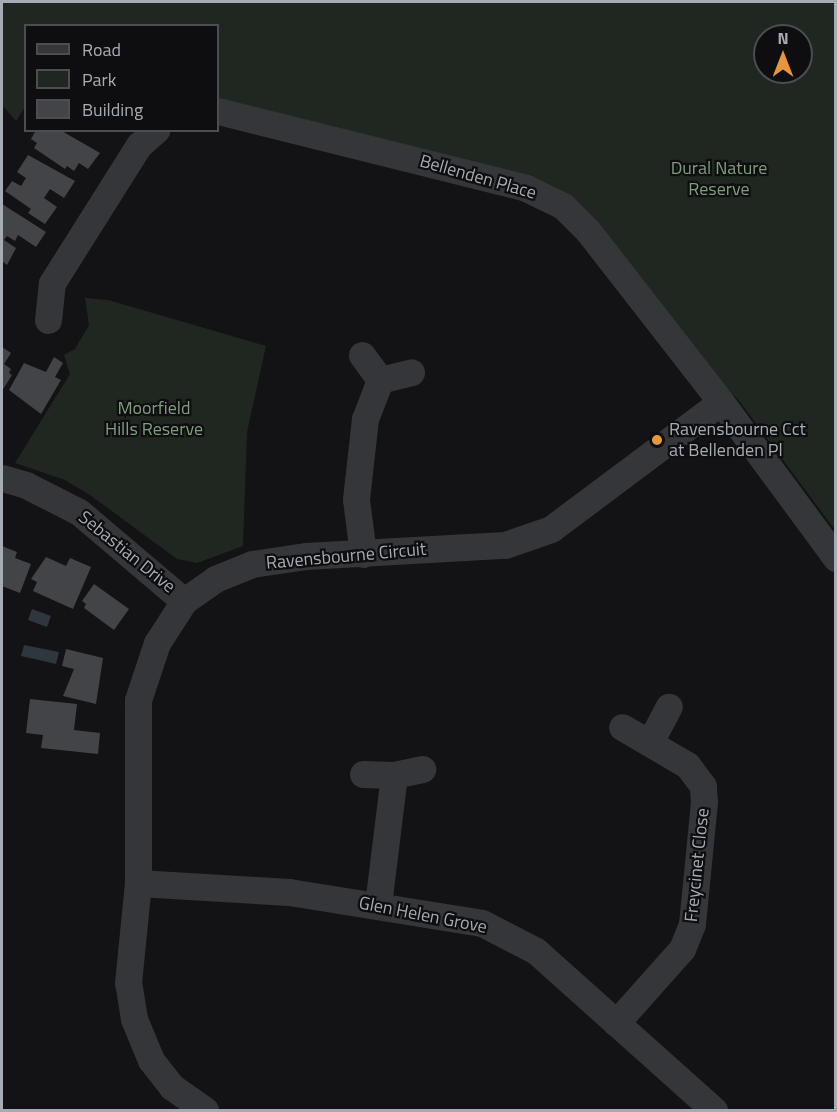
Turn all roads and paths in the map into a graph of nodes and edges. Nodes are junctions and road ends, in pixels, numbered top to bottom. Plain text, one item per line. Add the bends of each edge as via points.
1 (219, 111) edge
2 (154, 132) edge
3 (48, 320) dead end
4 (362, 355) dead end
5 (411, 372) dead end
6 (380, 381) junction
7 (721, 402) junction
8 (2, 478) edge
9 (363, 554) junction
10 (836, 558) edge
11 (184, 601) junction
12 (669, 706) dead end
13 (622, 727) dead end
14 (650, 742) junction
15 (422, 769) dead end
16 (363, 774) dead end
17 (394, 775) junction
18 (138, 883) junction
19 (378, 905) junction
20 (616, 1023) junction
21 (205, 1110) edge
22 (714, 1110) edge

1 - 7 street, Bellenden Place via 526,188 562,206 588,231
2 - 3 street via 139,146 52,284
4 - 6 street
5 - 6 street
6 - 9 street via 365,419 358,457 356,499
7 - 9 street, Ravensbourne Circuit via 551,529 505,545
7 - 10 street
8 - 11 street, Sebastian Drive via 26,485 79,512
9 - 11 street, Ravensbourne Circuit via 306,556 252,564 215,579
11 - 18 street, Ravensbourne Circuit via 157,643 138,700
12 - 14 street
13 - 14 street, Freycinet Close
14 - 20 street, Freycinet Close via 687,765 703,786 696,906 682,949
15 - 17 street
16 - 17 street
17 - 19 street
18 - 19 street, Glen Helen Grove via 289,891
18 - 21 street, Ravensbourne Circuit via 128,983 134,1019 151,1060 172,1087
19 - 20 street, Glen Helen Grove via 482,923 512,935 537,951
20 - 22 street, Glen Helen Grove

